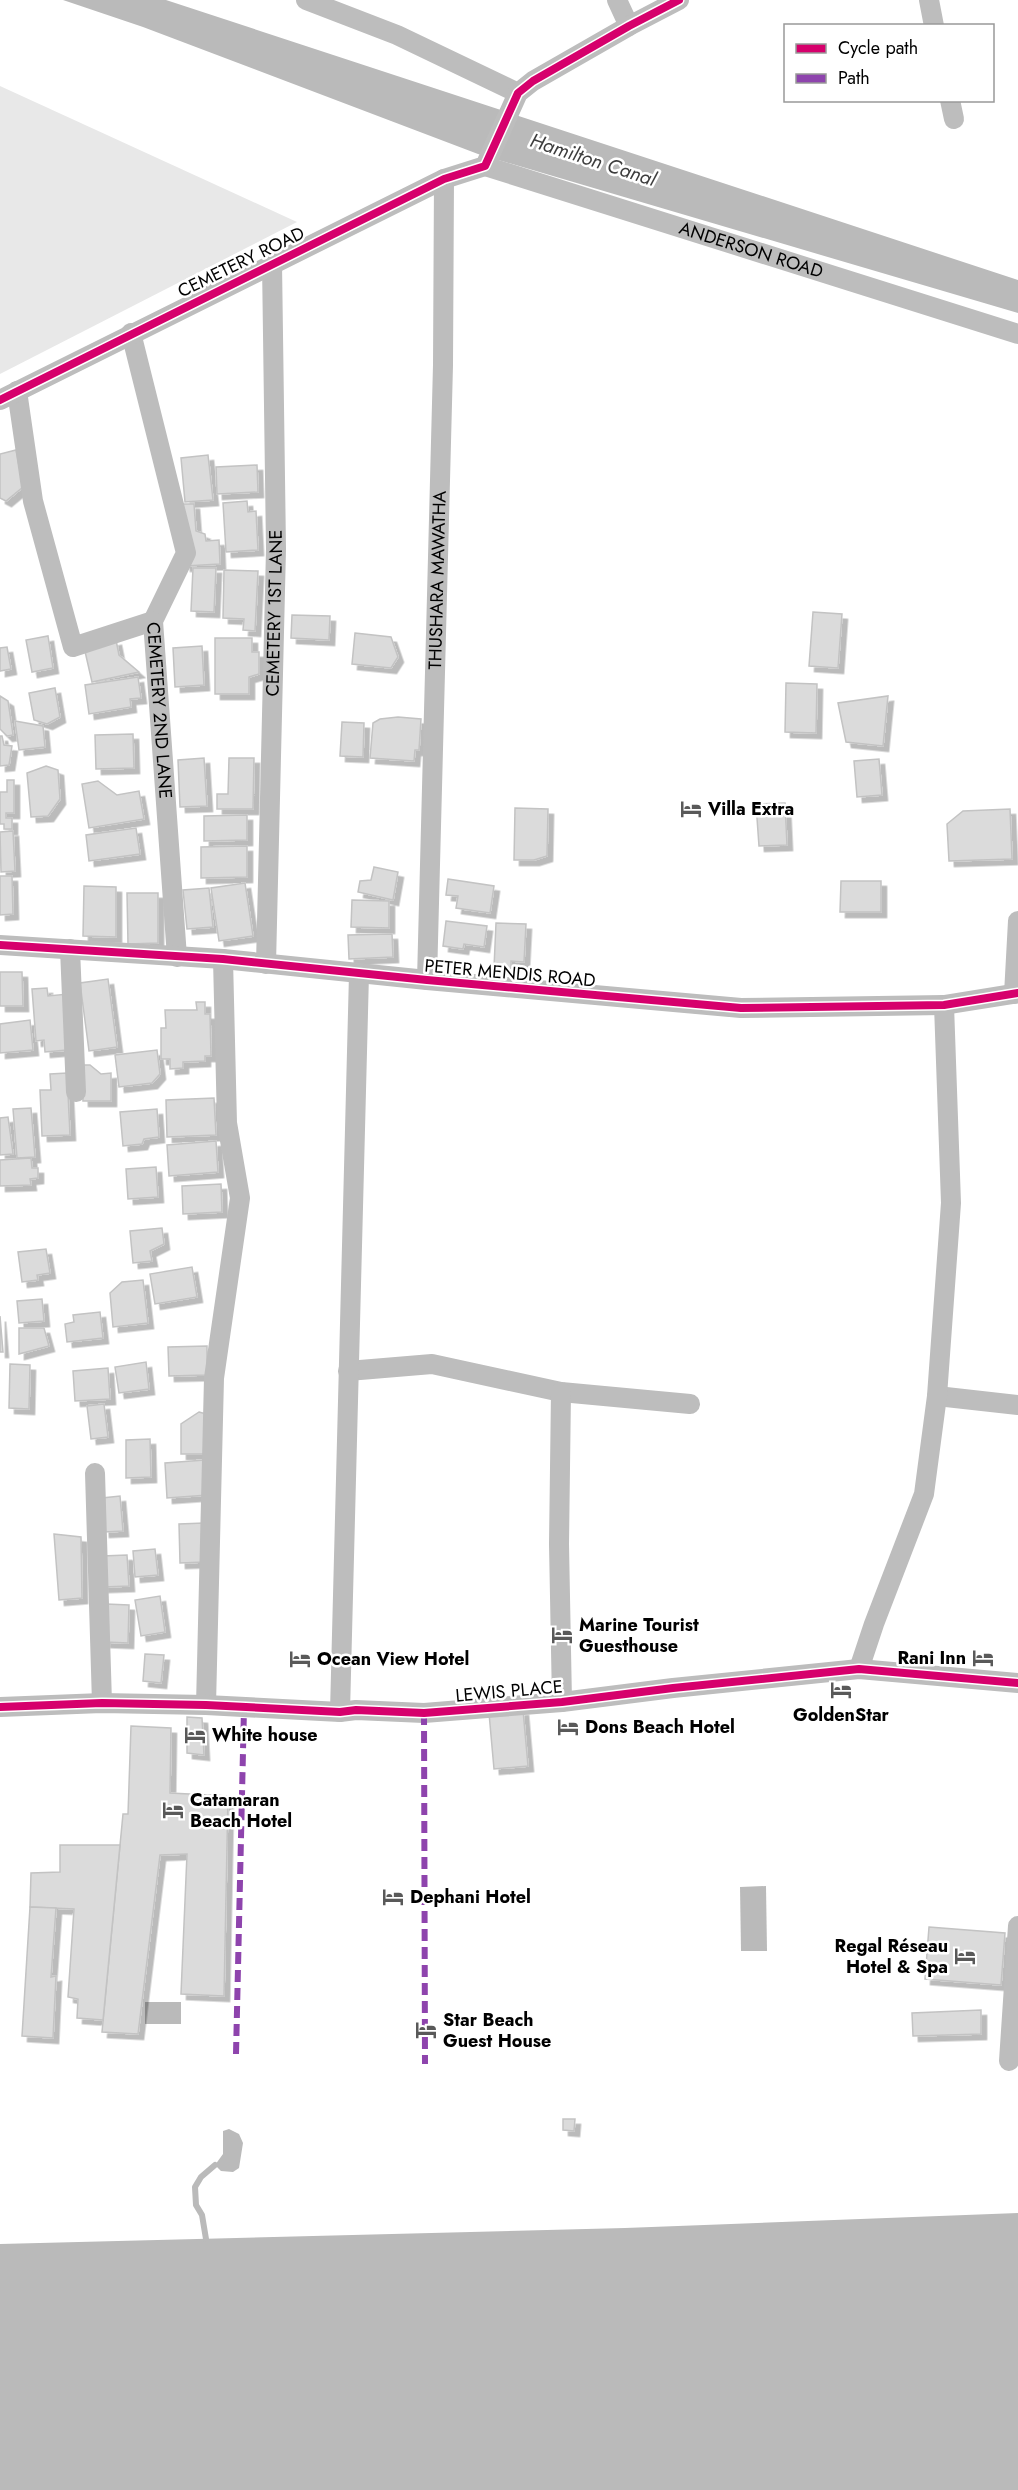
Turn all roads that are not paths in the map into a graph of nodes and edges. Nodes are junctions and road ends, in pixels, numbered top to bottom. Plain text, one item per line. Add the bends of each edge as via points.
1 (306, 0) edge
2 (617, 0) edge
3 (679, 0) edge
4 (928, 0) edge
5 (934, 24) edge
6 (629, 26) junction
7 (514, 101) junction
8 (489, 159) junction
9 (444, 179) junction
10 (272, 263) junction
11 (132, 333) junction
12 (1018, 334) edge
13 (8, 395) edge
14 (153, 621) junction
15 (1018, 921) edge
16 (0, 945) edge
17 (70, 949) junction
18 (177, 957) junction
19 (224, 959) junction
20 (266, 964) junction
21 (359, 974) junction
22 (427, 980) junction
23 (1016, 993) edge
24 (944, 1005) junction
25 (76, 1092) dead end
26 (348, 1371) junction
27 (561, 1392) junction
28 (937, 1396) junction
29 (690, 1404) dead end
30 (1018, 1405) edge
31 (95, 1473) dead end
32 (859, 1669) junction
33 (1018, 1683) edge
34 (562, 1702) junction
35 (102, 1703) junction
36 (206, 1705) junction
37 (0, 1707) edge
38 (340, 1712) junction
39 (1018, 1926) edge
40 (1009, 2061) dead end

1 - 7 street via 397,35
2 - 6 street
3 - 6 street
4 - 5 street
6 - 7 street via 533,81
7 - 8 street
8 - 9 street, CEMETERY ROAD
8 - 12 street, ANDERSON ROAD
9 - 10 street, CEMETERY ROAD
9 - 22 street, THUSHARA MAWATHA
10 - 11 street, CEMETERY ROAD
10 - 20 street, CEMETERY 1ST LANE via 276,549
11 - 13 street, CEMETERY ROAD
11 - 14 street, CEMETERY 2ND LANE via 186,553
13 - 14 street via 72,647
14 - 18 street, CEMETERY 2ND LANE
15 - 23 street
16 - 17 street, PETER MENDIS ROAD
17 - 18 street, PETER MENDIS ROAD
17 - 25 street
18 - 19 street, PETER MENDIS ROAD
19 - 20 street, PETER MENDIS ROAD
19 - 36 street via 227,1123 240,1198 214,1378
20 - 21 street, PETER MENDIS ROAD
21 - 22 street, PETER MENDIS ROAD
21 - 26 street
22 - 24 street, PETER MENDIS ROAD via 741,1008
23 - 24 street, PETER MENDIS ROAD
24 - 28 street via 951,1203
26 - 27 street via 432,1364
26 - 38 street
27 - 29 street
27 - 34 street
28 - 30 street
28 - 32 street via 924,1494
31 - 35 street
32 - 33 street, LEWIS PLACE
32 - 34 street, LEWIS PLACE
34 - 38 street, LEWIS PLACE via 424,1713
35 - 36 street, LEWIS PLACE
35 - 37 street, LEWIS PLACE
36 - 38 street, LEWIS PLACE
39 - 40 street

